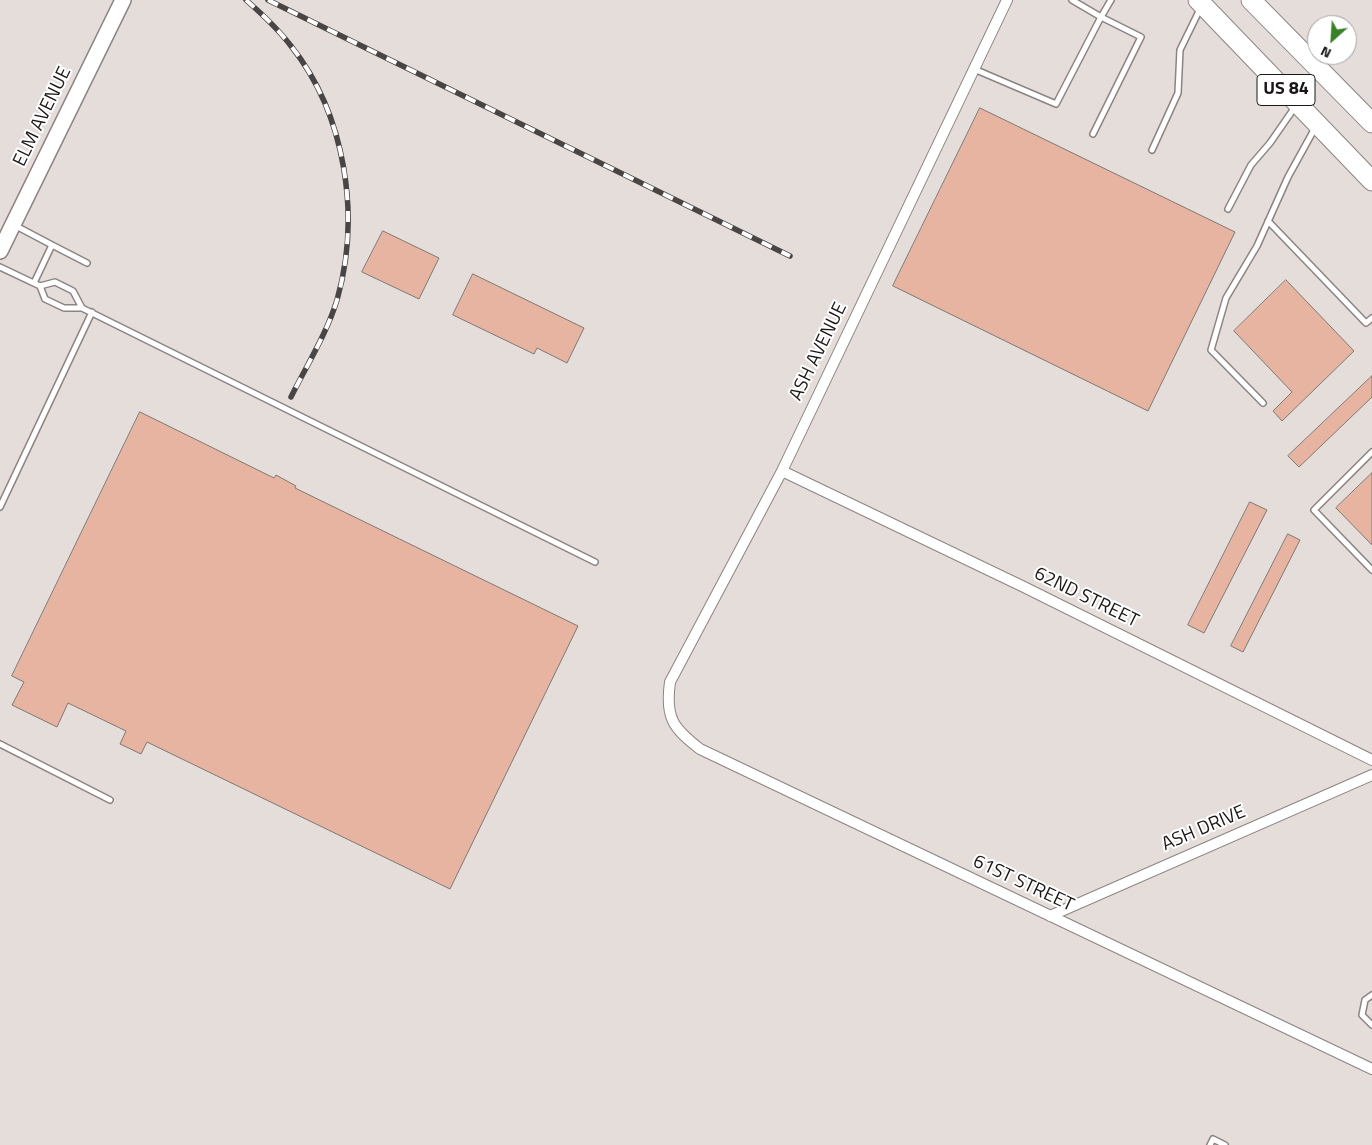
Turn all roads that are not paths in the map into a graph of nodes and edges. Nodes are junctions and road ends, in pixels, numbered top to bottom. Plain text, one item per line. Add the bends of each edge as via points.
1 (123, 0) edge
2 (1007, 0) edge
3 (1072, 0) edge
4 (1111, 0) edge
5 (1251, 0) edge
6 (1200, 2) edge
7 (1101, 17) junction
8 (974, 68) junction
9 (1298, 102) junction
10 (1318, 123) junction
11 (1372, 123) edge
12 (1092, 134) dead end
13 (1152, 150) dead end
14 (1372, 181) edge
15 (1228, 209) dead end
16 (1268, 221) junction
17 (13, 224) junction
18 (52, 245) junction
19 (0, 251) edge
20 (87, 263) dead end
21 (0, 267) edge
22 (34, 283) junction
23 (40, 286) junction
24 (82, 308) junction
25 (92, 312) junction
26 (1372, 318) edge
27 (1263, 403) dead end
28 (1372, 452) edge
29 (782, 471) junction
30 (0, 507) edge
31 (595, 562) dead end
32 (1372, 570) edge
33 (670, 717) joint
34 (0, 744) edge
35 (1372, 760) edge
36 (1372, 775) edge
37 (110, 800) dead end
38 (1050, 916) junction
39 (1372, 995) edge
40 (1372, 1025) edge
41 (1372, 1069) edge
42 (1210, 1145) edge
43 (1225, 1145) edge

1 - 17 street, ELM AVENUE
2 - 8 street, ASH AVENUE
3 - 7 lane
4 - 7 lane
5 - 11 highway, US 84
6 - 9 highway, US 84
6 - 13 lane via 1180,50 1178,93
7 - 8 lane via 1056,104
7 - 12 lane via 1140,37
8 - 29 street, ASH AVENUE
9 - 10 highway, US 84
9 - 15 lane via 1270,143 1250,165
10 - 14 highway, US 84
10 - 16 lane
16 - 26 lane via 1366,323
16 - 27 lane via 1226,298 1211,350
17 - 18 lane
17 - 19 street, ELM AVENUE
18 - 20 lane
18 - 22 lane
21 - 22 lane
22 - 23 lane
23 - 24 lane via 45,299 64,308
23 - 24 lane via 55,282 73,291
24 - 25 lane
25 - 30 lane
25 - 31 lane
28 - 32 lane via 1314,510
29 - 33 street, ASH AVENUE via 670,682
29 - 35 street, 62ND STREET
33 - 38 street, 61ST STREET via 680,734 700,749
34 - 37 lane
36 - 38 street, ASH DRIVE
38 - 41 street, 61ST STREET
39 - 40 lane via 1365,1000 1362,1015
42 - 43 lane via 1213,1139

